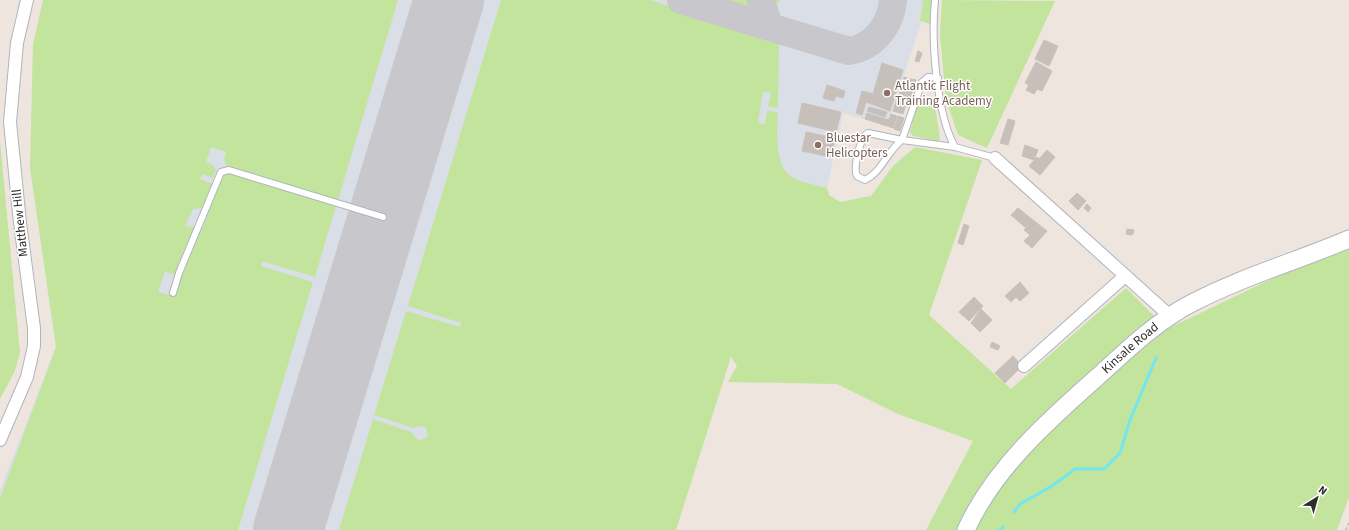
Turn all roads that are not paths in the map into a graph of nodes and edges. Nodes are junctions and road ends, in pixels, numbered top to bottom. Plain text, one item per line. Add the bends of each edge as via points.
1 (27, 0) edge
2 (935, 0) edge
3 (938, 78) junction
4 (902, 140) junction
5 (954, 146) junction
6 (995, 158) joint
7 (383, 217) dead end
8 (1349, 239) edge
9 (1125, 276) junction
10 (173, 293) dead end
11 (1170, 316) junction
12 (1024, 366) dead end
13 (0, 440) edge
14 (966, 530) edge

1 - 13 street, Matthew Hill via 17,43 10,122 34,346 27,377
2 - 3 lane via 933,22
3 - 4 lane via 928,77 922,82
3 - 5 lane via 940,102
4 - 4 lane via 865,134 855,170 857,176 865,180 876,173 895,145
4 - 5 lane
5 - 6 lane
6 - 9 street
7 - 10 lane via 229,170 221,172 178,274
8 - 11 main road, Kinsale Road via 1230,286
9 - 11 street
9 - 12 street
11 - 14 main road, Kinsale Road via 1079,392 1033,438 988,492

